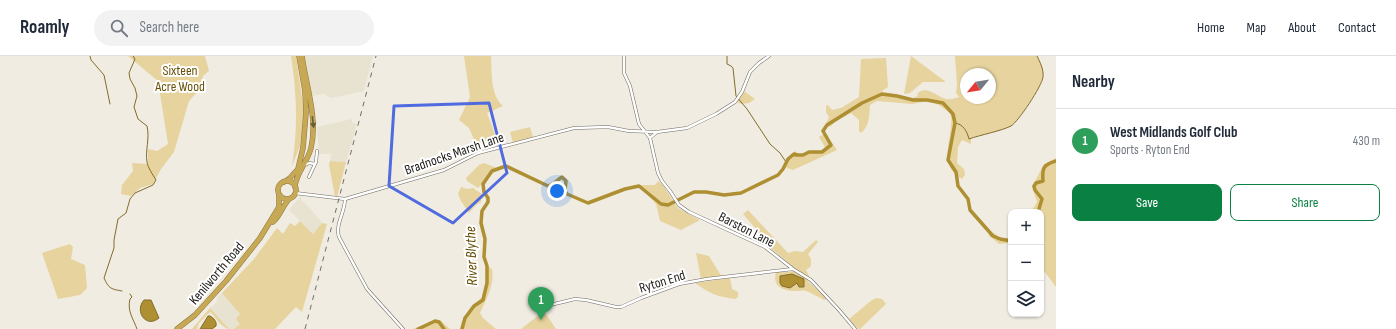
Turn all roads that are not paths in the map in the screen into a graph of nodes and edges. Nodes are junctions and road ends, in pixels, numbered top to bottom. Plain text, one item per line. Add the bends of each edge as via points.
1 (299, 56) edge
2 (302, 56) edge
3 (624, 56) edge
4 (769, 56) edge
5 (639, 124) junction
6 (638, 131) junction
7 (645, 131) junction
8 (657, 132) junction
9 (650, 138) junction
10 (317, 151) dead end
11 (310, 153) junction
12 (314, 164) junction
13 (304, 166) junction
14 (309, 177) dead end
15 (284, 182) junction
16 (295, 187) junction
17 (295, 193) junction
18 (279, 196) junction
19 (290, 199) junction
20 (345, 199) junction
21 (267, 228) junction
22 (793, 269) junction
23 (540, 309) dead end
24 (177, 329) edge
25 (403, 329) edge
26 (855, 329) edge

1 - 15 highway via 305,91 304,136 298,169
2 -> 11 highway via 314,126
3 - 5 street via 624,73 630,86
4 - 8 street via 750,72 738,98 720,112 691,126
5 - 6 street
5 - 7 street, Barston Lane
6 - 7 street, Bradnocks Marsh Lane
6 - 20 street, Bradnocks Marsh Lane via 608,127 574,128 478,153 444,170
7 - 8 street
7 - 9 street, Barston Lane
8 - 9 street
9 - 22 street, Barston Lane via 658,173 679,205 765,247
10 - 12 street
11 - 12 street via 309,159
11 - 13 highway
12 - 13 street
12 - 14 street
13 - 16 highway via 296,179
15 - 16 highway via 290,182
15 - 18 highway via 278,188
16 - 17 highway
17 - 19 highway
17 - 20 street, Bradnocks Marsh Lane
18 - 19 highway
18 - 21 highway, Kenilworth Road via 279,207
19 - 21 highway, Kenilworth Road
20 - 25 street via 338,230 339,237 367,289
21 - 24 highway, Kenilworth Road via 211,298
22 - 23 street, Ryton End via 679,284 616,307 575,299
22 - 26 street, Barston Lane via 811,280

